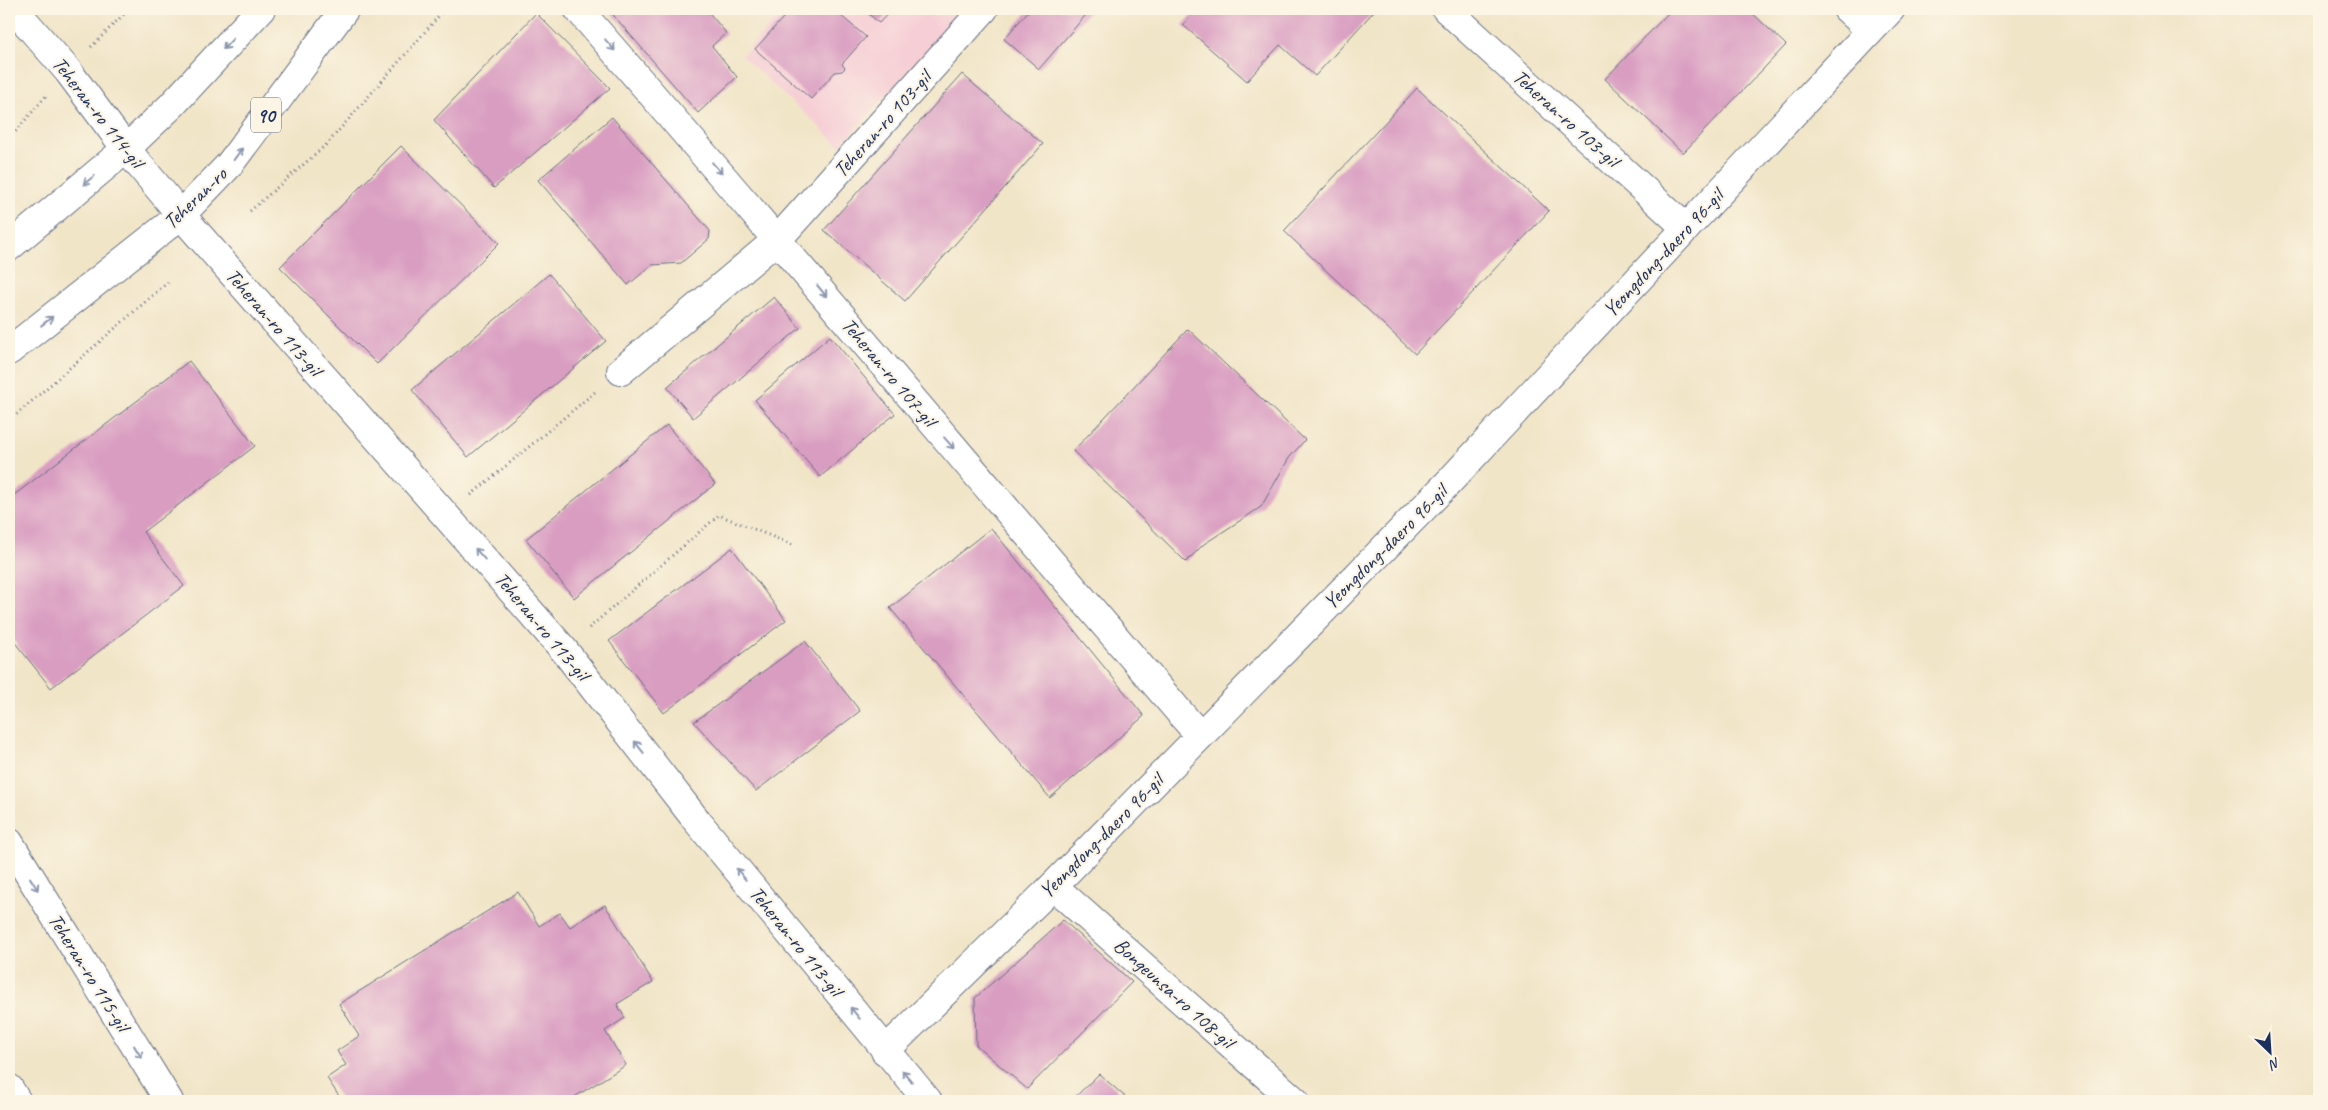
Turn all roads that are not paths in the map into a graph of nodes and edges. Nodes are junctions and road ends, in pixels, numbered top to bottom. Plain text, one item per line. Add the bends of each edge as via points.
1 (14, 9) edge
2 (261, 9) edge
3 (345, 9) edge
4 (578, 9) edge
5 (984, 9) edge
6 (1446, 9) edge
7 (1847, 9) edge
8 (1891, 9) edge
9 (1870, 30) junction
10 (126, 148) junction
11 (181, 216) junction
12 (1686, 228) junction
13 (778, 239) junction
14 (9, 247) edge
15 (9, 351) edge
16 (621, 371) road end
17 (1200, 736) junction
18 (9, 842) edge
19 (1053, 886) junction
20 (886, 1051) junction
21 (9, 1088) edge
22 (17, 1101) edge
23 (169, 1101) edge
24 (928, 1101) edge
25 (1295, 1101) edge

1 - 10 main road, Teheran-ro 114-gil via 68,71
2 -> 10 main road via 172,105
11 -> 3 main road, Teheran-ro / 90 via 229,166
4 -> 13 main road, Teheran-ro 107-gil
5 - 13 main road, Teheran-ro 103-gil
6 - 12 main road, Teheran-ro 103-gil
7 - 9 main road
8 - 9 main road, Yeongdong-daero 96-gil
9 - 12 main road, Yeongdong-daero 96-gil
10 - 11 main road, Teheran-ro 114-gil
10 -> 14 main road
15 -> 11 main road, Teheran-ro / 90
20 -> 11 main road, Teheran-ro 113-gil via 697,821 564,650
12 - 17 main road, Yeongdong-daero 96-gil via 1448,483
13 - 16 main road, Teheran-ro 103-gil
13 -> 17 main road, Teheran-ro 107-gil
17 - 19 main road, Yeongdong-daero 96-gil
18 -> 23 main road, Teheran-ro 115-gil
19 - 20 main road, Yeongdong-daero 96-gil
19 - 25 main road, Bongeunsa-ro 108-gil
24 -> 20 main road, Teheran-ro 113-gil
21 - 22 main road

